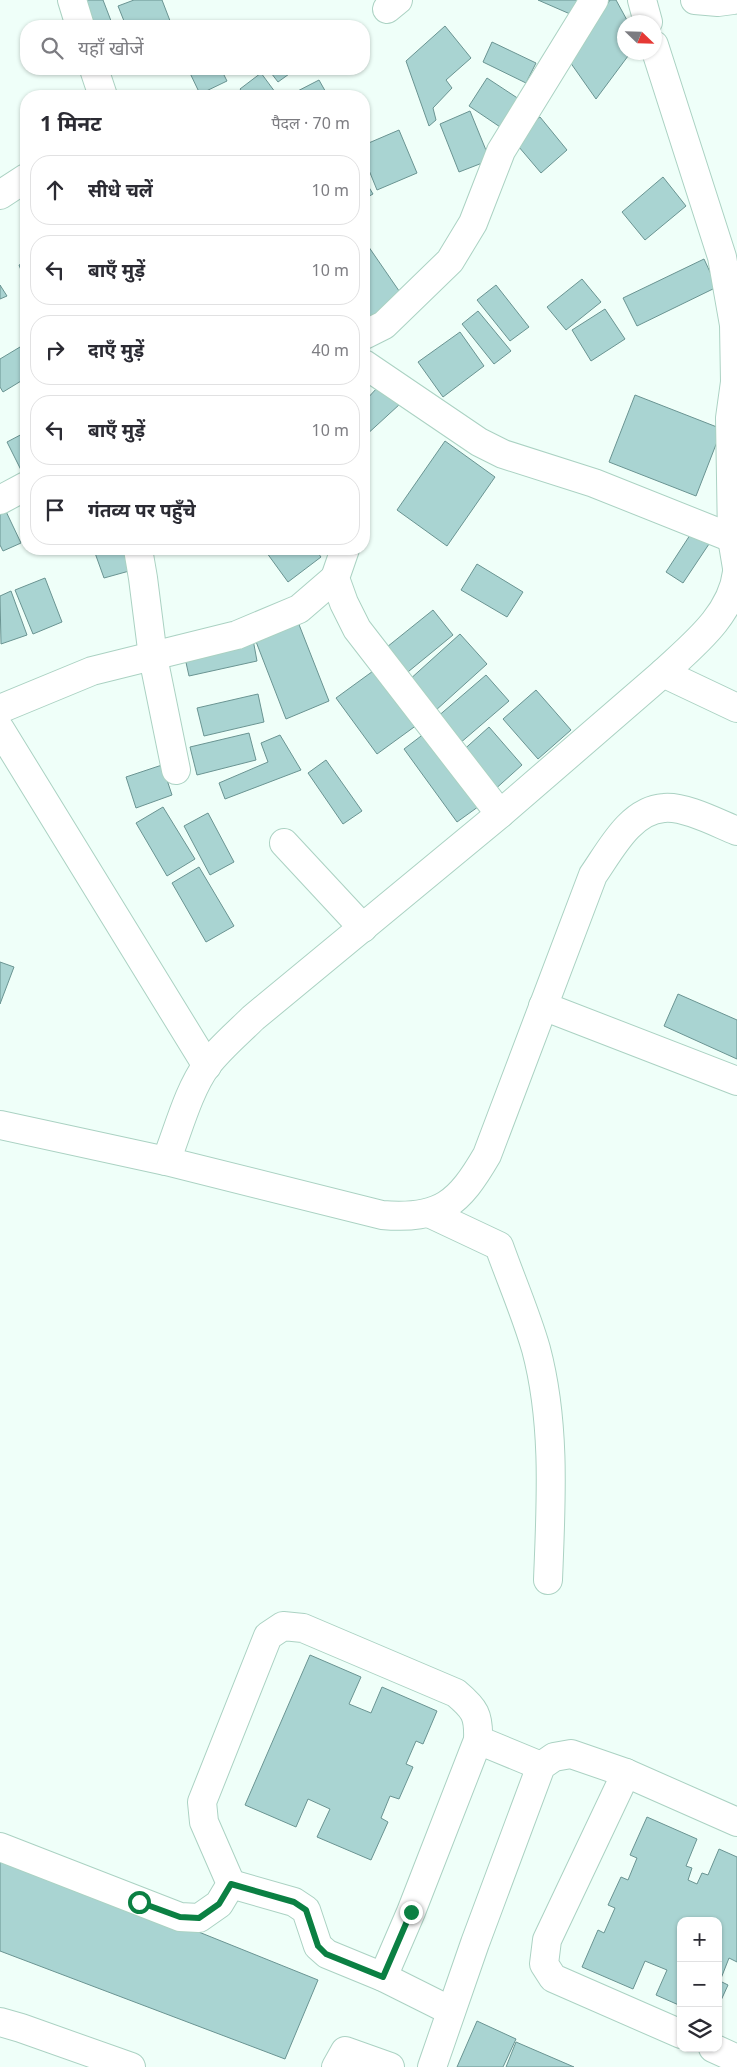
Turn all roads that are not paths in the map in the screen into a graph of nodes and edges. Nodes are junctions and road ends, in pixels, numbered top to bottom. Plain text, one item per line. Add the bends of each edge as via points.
1 (72, 0) edge
2 (594, 0) edge
3 (642, 0) edge
4 (695, 0) edge
5 (733, 0) edge
6 (646, 15) edge
7 (78, 20) edge
8 (659, 60) edge
9 (96, 75) edge
10 (101, 90) edge
11 (20, 182) edge
12 (0, 195) edge
13 (370, 332) edge
14 (370, 368) edge
15 (20, 489) edge
16 (0, 500) edge
17 (732, 538) junction
18 (139, 555) edge
19 (343, 555) edge
20 (737, 568) edge
21 (737, 572) edge
22 (335, 578) junction
23 (153, 657) junction
24 (663, 672) junction
25 (737, 708) edge
26 (0, 709) edge
27 (0, 729) edge
28 (176, 770) dead end
29 (500, 814) junction
30 (737, 831) edge
31 (284, 843) dead end
32 (362, 928) junction
33 (543, 1006) junction
34 (207, 1066) junction
35 (737, 1081) edge
36 (0, 1125) edge
37 (166, 1161) junction
38 (431, 1214) junction
39 (548, 1580) dead end
40 (478, 1740) junction
41 (541, 1766) junction
42 (626, 1773) junction
43 (737, 1822) edge
44 (0, 1847) edge
45 (231, 1884) junction
46 (383, 1977) junction
47 (451, 2011) junction
48 (0, 2022) edge
49 (677, 2032) edge
50 (722, 2052) edge
51 (737, 2059) edge
52 (131, 2067) edge
53 (336, 2067) edge
54 (390, 2067) edge
55 (432, 2067) edge

1 - 7 street
2 - 13 street via 501,151 473,223 450,262 384,325
3 - 6 street
4 - 5 street
8 - 17 street via 722,257 734,325 736,366 730,418
9 - 10 street
11 - 12 street
14 - 17 street via 479,442 503,454 594,483
15 - 16 street
17 - 20 street
18 - 23 street
19 - 22 street
21 - 24 street via 735,587 714,623
22 - 23 street via 299,609 275,620 237,635
22 - 29 street via 357,629
23 - 26 street via 92,671
23 - 28 street
24 - 25 street
24 - 29 street
27 - 34 street
29 - 32 street
30 - 33 street via 680,809 663,808 630,824 593,875
31 - 32 street
32 - 34 street via 253,1018
33 - 35 street
33 - 38 street via 487,1155 471,1182 453,1200
34 - 37 street
36 - 37 street
37 - 38 street via 382,1215
38 - 39 street via 499,1246 536,1349 548,1414 551,1491
40 - 41 street
40 - 45 street via 479,1724 474,1708 456,1693 303,1628 283,1626 268,1636 202,1802 204,1822
40 - 46 street
41 - 42 street via 554,1757 571,1754
41 - 47 street
42 - 43 street
42 - 49 street via 547,1940 544,1964 552,1978
44 - 45 street via 180,1917 199,1918 219,1904
45 - 46 street via 294,1902 306,1910 318,1946 326,1954
46 - 47 street
47 - 55 street
48 - 52 street
50 - 51 street
53 - 54 street via 345,2050

